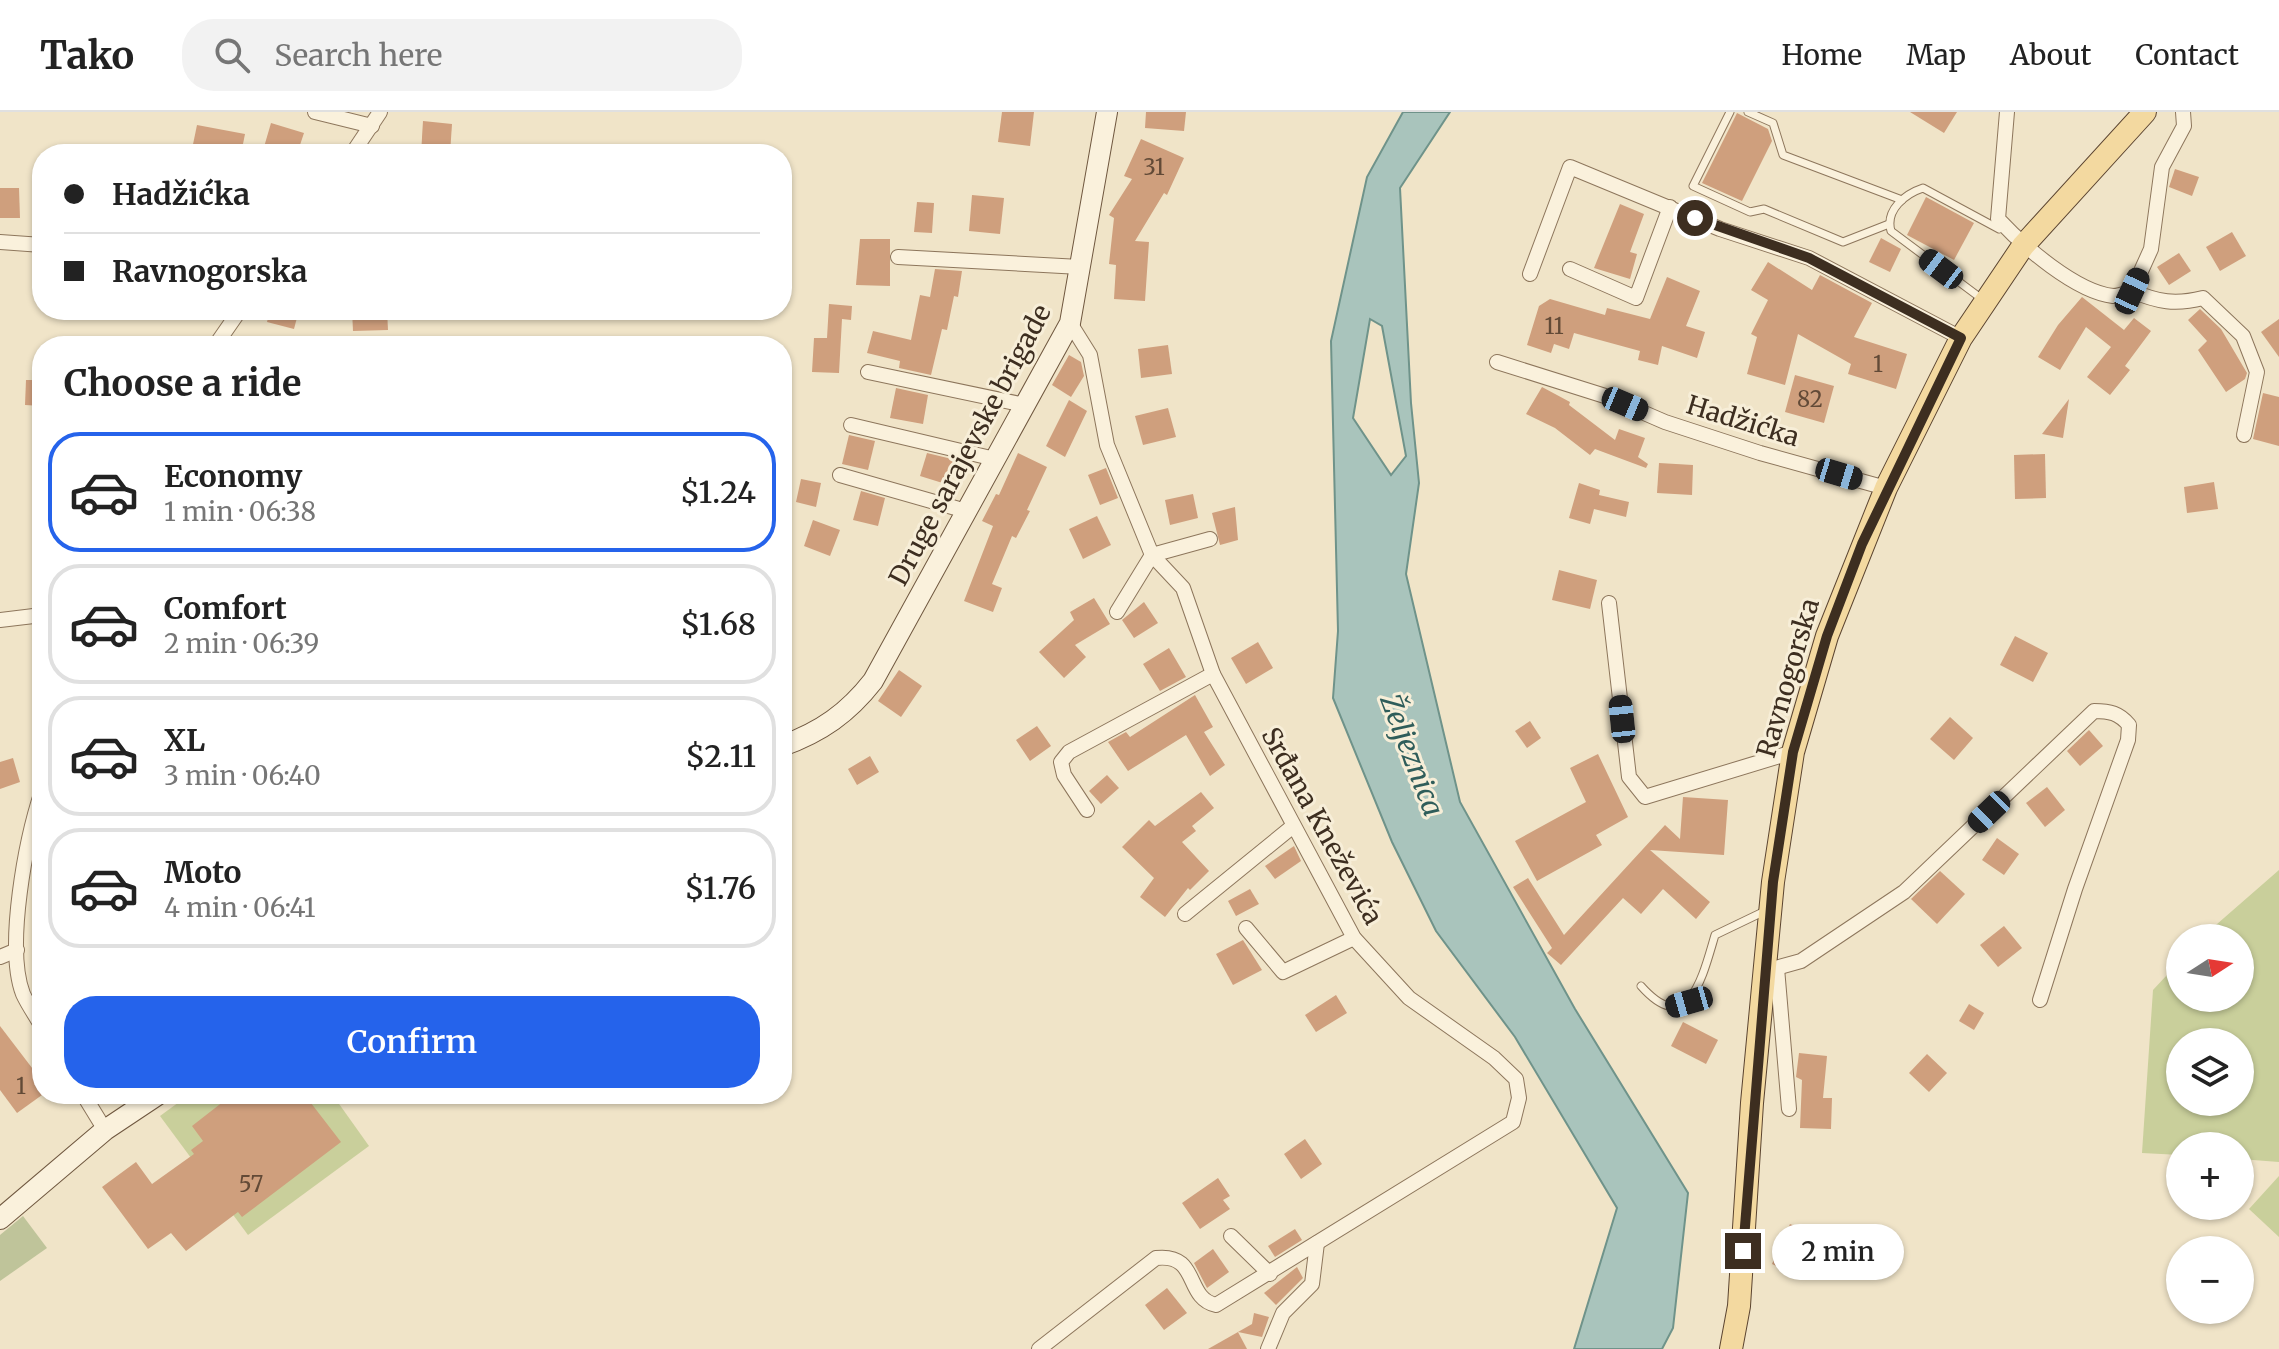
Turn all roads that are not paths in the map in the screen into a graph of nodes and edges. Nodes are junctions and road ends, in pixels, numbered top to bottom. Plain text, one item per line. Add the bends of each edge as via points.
1 (315, 112) edge
2 (380, 112) edge
3 (1107, 112) edge
4 (1730, 112) edge
5 (1748, 112) edge
6 (2007, 112) edge
7 (2145, 112) edge
8 (2183, 112) edge
9 (372, 126) junction
10 (359, 144) edge
11 (1902, 200) junction
12 (1670, 207) junction
13 (1889, 224) junction
14 (0, 242) edge
15 (32, 244) edge
16 (2023, 246) junction
17 (898, 257) dead end
18 (1080, 267) junction
19 (1570, 269) dead end
20 (1530, 274) dead end
21 (2132, 291) junction
22 (1985, 301) junction
23 (1070, 323) junction
24 (1961, 338) junction
25 (1497, 362) dead end
26 (868, 372) dead end
27 (1025, 405) junction
28 (851, 425) dead end
29 (2244, 435) dead end
30 (995, 459) junction
31 (840, 475) dead end
32 (1886, 488) junction
33 (966, 511) junction
34 (1210, 539) dead end
35 (1152, 555) junction
36 (1609, 603) dead end
37 (1117, 612) dead end
38 (32, 616) edge
39 (0, 620) edge
40 (1213, 674) junction
41 (792, 742) edge
42 (1793, 752) junction
43 (1087, 810) dead end
44 (1292, 827) junction
45 (32, 833) edge
46 (1770, 908) junction
47 (1185, 914) dead end
48 (1246, 928) dead end
49 (1354, 938) junction
50 (17, 950) junction
51 (0, 957) edge
52 (1771, 969) junction
53 (1641, 986) dead end
54 (2040, 1000) dead end
55 (32, 1009) edge
56 (89, 1104) edge
57 (144, 1104) edge
58 (1789, 1109) dead end
59 (105, 1130) junction
60 (0, 1219) edge
61 (1231, 1236) dead end
62 (1317, 1243) junction
63 (1270, 1274) junction
64 (1039, 1349) edge
65 (1268, 1349) edge
66 (1731, 1349) edge

1 - 9 street
2 - 9 street
3 - 18 main road, Druge sarajevske brigade
4 - 13 lane via 1693,186 1750,212 1764,209 1843,242
5 - 11 lane via 1773,123 1783,155
6 - 16 street via 1998,219
7 - 16 main road, Ravnogorska
8 - 21 street via 2184,126 2162,167 2151,249
9 - 10 street
11 - 13 lane
11 - 16 lane via 1923,188 1987,220
12 - 19 street via 1636,298
12 - 20 street via 1570,167
12 - 24 street via 1809,258
13 - 22 lane via 1891,231
14 - 15 street
16 - 21 street via 2086,287 2115,296
16 - 22 main road, Ravnogorska
17 - 18 street
18 - 23 main road, Druge sarajevske brigade
21 - 29 street via 2179,304 2203,298 2243,336 2257,372
22 - 24 main road, Ravnogorska
23 - 27 main road, Druge sarajevske brigade
23 - 35 street, Srđana Kneževića via 1090,355 1107,445
24 - 32 main road, Ravnogorska
25 - 32 street, Hadžićka via 1720,439
26 - 27 street
27 - 30 main road, Druge sarajevske brigade
28 - 30 street
30 - 33 main road, Druge sarajevske brigade
31 - 33 street
32 - 42 main road, Ravnogorska via 1827,636
33 - 41 main road, Druge sarajevske brigade via 873,681 831,724
34 - 35 street
35 - 37 street
35 - 40 street, Srđana Kneževića via 1183,588
36 - 42 street via 1629,777 1645,797
38 - 39 street
40 - 43 street via 1069,752 1061,762 1064,775
40 - 44 street, Srđana Kneževića
42 - 46 main road, Ravnogorska
44 - 47 street
44 - 49 street, Srđana Kneževića
45 - 50 street via 21,879
46 - 52 main road, Ravnogorska
46 - 53 lane via 1715,935 1700,986 1689,1002 1657,1004
48 - 49 street via 1283,972
49 - 62 street, Srđana Kneževića via 1409,998 1516,1079 1519,1098 1513,1122
50 - 51 street
50 - 55 street via 23,993
52 - 54 street via 1801,961 1904,892 2094,711 2108,711 2129,725 2128,740
52 - 58 street
52 - 66 main road, Ravnogorska
56 - 59 street
57 - 59 main road
59 - 60 main road
61 - 63 street
62 - 63 street, Srđana Kneževića
62 - 65 street via 1312,1284 1283,1313
63 - 64 street, Srđana Kneževića via 1216,1305 1202,1298 1182,1262 1156,1258

